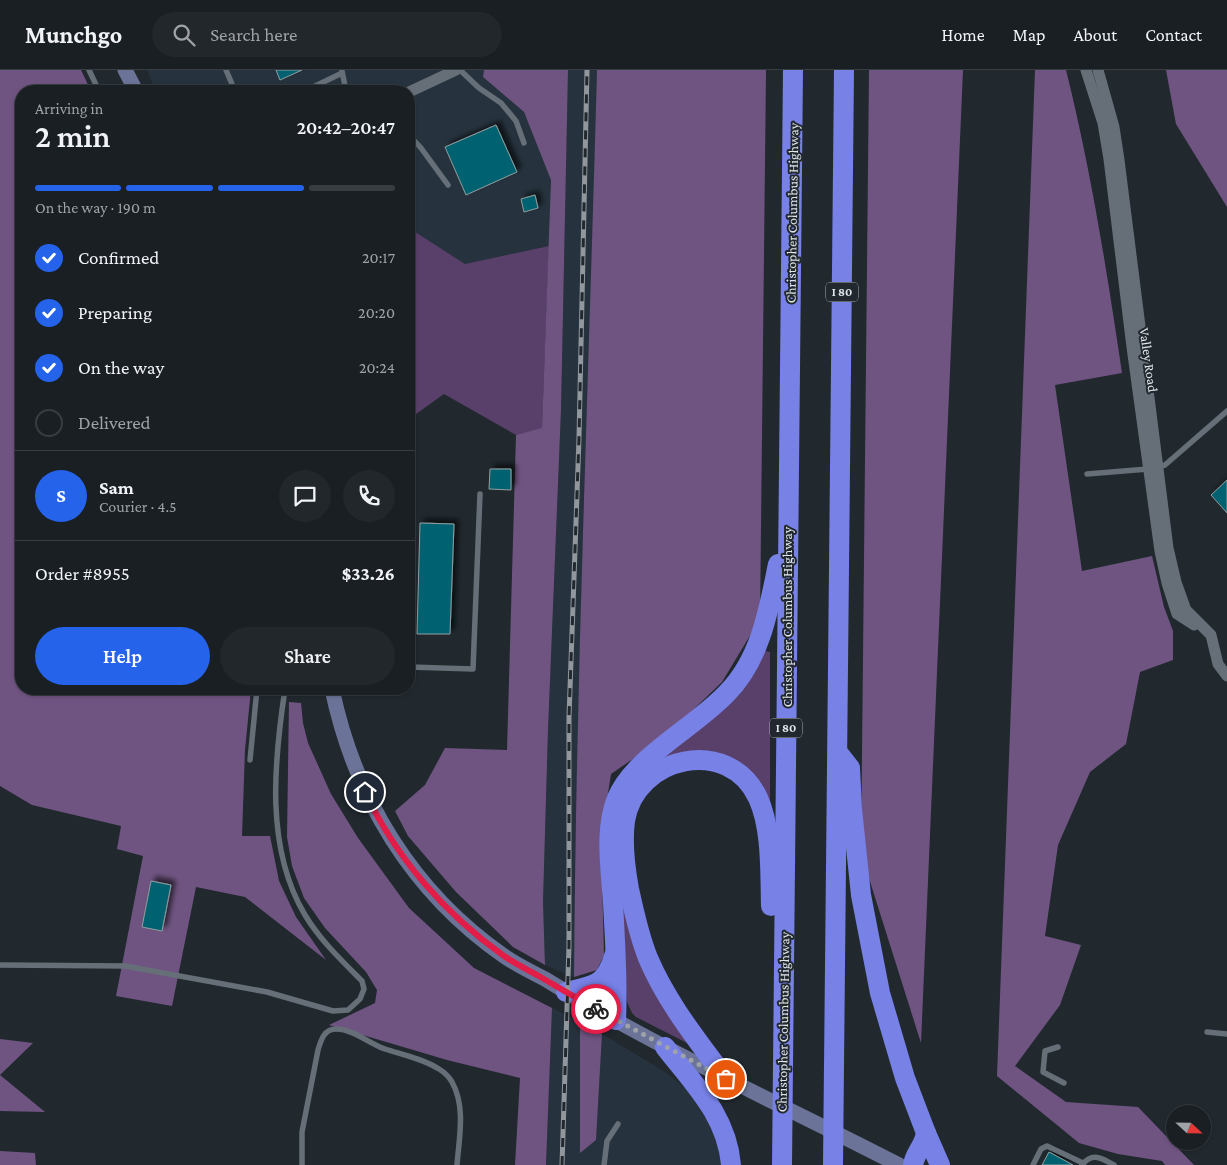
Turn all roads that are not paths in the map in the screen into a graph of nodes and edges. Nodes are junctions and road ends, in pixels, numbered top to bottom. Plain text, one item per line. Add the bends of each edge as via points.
1 (89, 70) edge
2 (125, 70) edge
3 (226, 70) edge
4 (458, 70) edge
5 (793, 70) edge
6 (844, 70) edge
7 (1086, 70) edge
8 (1098, 70) edge
9 (342, 72) edge
10 (96, 85) edge
11 (133, 85) edge
12 (232, 85) edge
13 (317, 85) edge
14 (345, 85) edge
15 (415, 89) edge
16 (415, 142) edge
17 (524, 143) dead end
18 (448, 185) dead end
19 (1227, 411) edge
20 (1153, 468) junction
21 (1087, 474) dead end
22 (480, 494) dead end
23 (787, 524) junction
24 (415, 667) edge
25 (1227, 676) edge
26 (256, 695) edge
27 (284, 695) edge
28 (334, 695) edge
29 (837, 751) junction
30 (250, 760) dead end
31 (784, 932) junction
32 (616, 952) junction
33 (0, 965) edge
34 (566, 992) junction
35 (616, 1020) junction
36 (1208, 1032) dead end
37 (1227, 1034) edge
38 (665, 1047) junction
39 (1058, 1047) dead end
40 (726, 1079) junction
41 (1064, 1083) dead end
42 (618, 1124) dead end
43 (926, 1133) junction
44 (1083, 1164) edge
45 (302, 1165) edge
46 (457, 1165) edge
47 (604, 1165) edge
48 (731, 1165) edge
49 (782, 1165) edge
50 (833, 1165) edge
51 (899, 1165) edge
52 (913, 1165) edge
53 (940, 1165) edge
54 (1033, 1165) edge
55 (1114, 1165) edge

1 - 10 lane
2 - 11 main road
3 - 12 lane
4 - 15 street
4 - 17 lane via 501,104 516,121
5 - 23 highway, Christopher Columbus Highway / I 80
6 - 29 highway, I 80
7 - 20 street, Valley Road via 1103,123
8 - 20 street, Valley Road via 1120,160
9 - 13 lane
9 - 14 lane
16 - 18 lane
19 - 20 lane via 1165,465
20 - 21 lane
20 - 25 street, Valley Road via 1164,567 1177,614 1211,635 1218,664
22 - 24 lane via 473,669
23 - 31 highway, Christopher Columbus Highway / I 80
23 - 32 highway via 763,630 744,671 713,707 634,770 617,798 609,840
26 - 30 lane
27 - 33 lane via 275,799 283,862 304,914 321,939 362,981 364,989 360,999 348,1010 333,1012 267,992 125,966
28 - 34 main road via 348,752 361,782 380,820 413,870 446,908 505,957
29 - 43 highway via 850,768 861,895 880,993 905,1078
29 - 50 highway, I 80
31 - 40 highway via 772,909 768,841 762,810 757,796 742,777 721,764 692,760 666,766 646,780 632,798 624,828 626,871 636,920 648,958 666,995
31 - 49 highway, Christopher Columbus Highway / I 80
32 - 34 highway via 605,977 594,985
32 - 35 highway
34 - 35 main road
35 - 38 main road
36 - 37 lane
38 - 40 main road
38 - 48 highway via 715,1112 728,1144
39 - 41 lane via 1045,1050 1043,1072
40 - 51 main road
42 - 47 lane via 607,1142
43 - 52 highway
43 - 53 highway
44 - 54 lane via 1047,1146
44 - 55 lane via 1096,1157
45 - 46 lane via 302,1132 319,1044 327,1031 335,1029 429,1063 452,1081 461,1111

